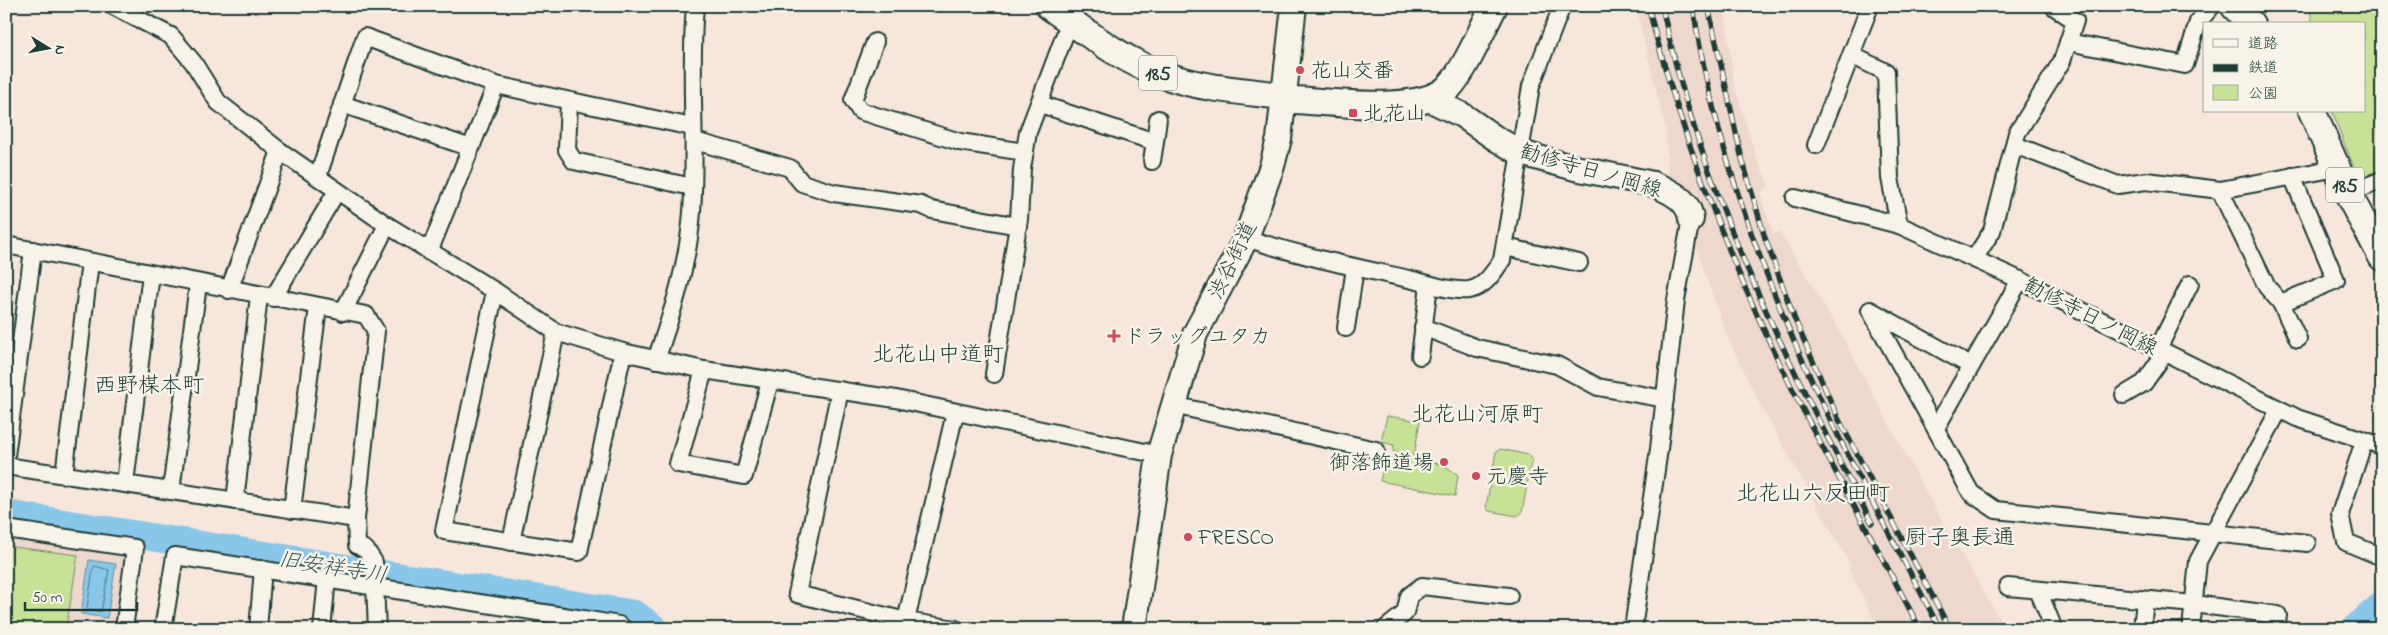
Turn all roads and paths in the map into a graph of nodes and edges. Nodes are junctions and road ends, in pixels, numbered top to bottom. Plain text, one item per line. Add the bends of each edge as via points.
1 (113, 6) edge
2 (695, 6) edge
3 (1294, 6) edge
4 (1494, 6) edge
5 (1562, 6) edge
6 (1870, 6) edge
7 (2053, 6) edge
8 (2212, 6) edge
9 (2234, 6) edge
10 (1060, 14) edge
11 (2249, 22) edge
12 (875, 42) dead end
13 (2068, 42) junction
14 (1851, 55) junction
15 (496, 85) junction
16 (1283, 96) junction
17 (1429, 99) junction
18 (569, 101) junction
19 (342, 104) junction
20 (1040, 104) junction
21 (2312, 112) edge
22 (1158, 119) dead end
23 (694, 134) junction
24 (1155, 142) junction
25 (2016, 145) junction
26 (1816, 146) dead end
27 (471, 148) junction
28 (280, 151) junction
29 (1025, 152) junction
30 (1520, 152) junction
31 (1152, 161) dead end
32 (2337, 168) junction
33 (318, 176) junction
34 (2292, 176) junction
35 (2382, 180) edge
36 (692, 187) junction
37 (337, 190) junction
38 (2220, 190) junction
39 (2348, 194) junction
40 (1795, 198) dead end
41 (1691, 219) joint
42 (1899, 224) junction
43 (387, 225) junction
44 (1018, 226) junction
45 (1246, 238) junction
46 (6, 245) edge
47 (1505, 247) junction
48 (33, 250) junction
49 (429, 252) junction
50 (2382, 257) edge
51 (1974, 259) junction
52 (90, 262) junction
53 (1579, 263) dead end
54 (1355, 268) junction
55 (151, 274) junction
56 (2020, 280) junction
57 (198, 284) junction
58 (2190, 284) dead end
59 (1429, 285) junction
60 (229, 290) junction
61 (495, 290) junction
62 (266, 297) junction
63 (2281, 303) junction
64 (318, 307) junction
65 (343, 312) junction
66 (1346, 328) dead end
67 (1423, 328) junction
68 (556, 332) junction
69 (2298, 339) dead end
70 (2162, 351) junction
71 (623, 352) junction
72 (1420, 356) dead end
73 (656, 360) junction
74 (1971, 366) junction
75 (704, 370) junction
76 (994, 374) dead end
77 (770, 381) junction
78 (840, 390) junction
79 (2124, 396) dead end
80 (1665, 399) junction
81 (1173, 405) junction
82 (2279, 410) junction
83 (956, 413) junction
84 (1936, 428) junction
85 (2364, 441) junction
86 (2382, 446) edge
87 (1376, 450) dead end
88 (1159, 454) junction
89 (6, 456) edge
90 (6, 466) edge
91 (64, 475) junction
92 (124, 483) junction
93 (171, 491) junction
94 (235, 501) junction
95 (292, 510) junction
96 (356, 519) junction
97 (6, 529) edge
98 (2214, 533) junction
99 (511, 542) junction
100 (2308, 543) dead end
101 (2382, 556) edge
102 (263, 569) junction
103 (327, 579) junction
104 (376, 586) junction
105 (2008, 587) dead end
106 (2038, 590) junction
107 (1509, 596) dead end
108 (2144, 600) junction
109 (2194, 604) junction
110 (583, 624) edge
111 (905, 625) edge
112 (124, 629) edge
113 (163, 629) edge
114 (258, 629) edge
115 (322, 629) edge
116 (377, 629) edge
117 (624, 629) edge
118 (956, 629) edge
119 (1134, 629) edge
120 (1385, 629) edge
121 (1632, 629) edge
122 (2054, 629) edge
123 (2142, 629) edge
124 (2191, 629) edge
125 (2276, 629) edge

1 - 28 street via 171,36 193,62 218,102
2 - 23 street via 691,48
3 - 16 main road, 渋谷街道
4 - 17 main road, 185 via 1453,81
5 - 30 street via 1531,86
6 - 14 street
7 - 13 street via 2075,21
8 - 13 street via 2198,22 2185,65
9 - 11 main road
10 - 16 main road, 185 via 1125,56 1165,76 1202,85
10 - 20 street
12 - 29 street via 853,100 860,110 960,142
13 - 25 street via 2062,61 2017,132
14 - 26 street
14 - 42 street via 1886,72 1890,178
15 - 18 street
15 - 19 street via 365,37
15 - 27 street
16 - 17 main road, 185 via 1295,100 1377,104 1416,103
16 - 45 main road, 渋谷街道 via 1277,148
17 - 30 main road, 勧修寺日ノ岡線 via 1462,115
18 - 23 street
18 - 36 street via 567,150 574,161
19 - 27 street
19 - 33 street
20 - 24 street
20 - 29 street via 1028,132
21 - 32 main road, 185
22 - 24 street
23 - 36 street
23 - 44 street via 790,168 802,182 834,193 921,205 932,210
24 - 31 street
25 - 38 street via 2118,185 2146,181
25 - 51 street via 1992,231
27 - 49 street
28 - 33 street
28 - 60 street
29 - 44 street
30 - 41 main road, 勧修寺日ノ岡線 via 1574,168 1658,186 1687,204
30 - 47 street
32 - 34 street
32 - 39 main road, 185
33 - 37 street
34 - 38 street
34 - 63 street via 2336,280
35 - 39 street
36 - 73 street via 688,245 680,289
37 - 43 street
37 - 62 street
38 - 63 street via 2267,287
39 - 50 main road, 185
40 - 42 street, 勧修寺日ノ岡線
41 - 80 street via 1676,300
42 - 51 street, 勧修寺日ノ岡線
43 - 49 street
43 - 65 street
44 - 76 street
45 - 54 street via 1290,253
45 - 81 main road, 渋谷街道 via 1195,334
46 - 48 street
47 - 53 street
47 - 59 street via 1502,260 1491,277 1476,287 1460,290
48 - 52 street
48 - 89 street
49 - 61 street
51 - 56 street, 勧修寺日ノ岡線
52 - 55 street
52 - 91 street
54 - 59 street
54 - 66 street
55 - 57 street
55 - 92 street
56 - 70 street, 勧修寺日ノ岡線
56 - 74 street
57 - 60 street
57 - 93 street
58 - 70 street
59 - 67 street
60 - 62 street
61 - 68 street
61 - 99 street via 444,531
62 - 64 street
62 - 94 street
63 - 69 street
64 - 65 street
64 - 95 street
65 - 96 street via 366,315 376,331
67 - 72 street
67 - 80 street via 1477,348 1556,365 1598,387
68 - 71 street
68 - 99 street
70 - 79 street via 2144,383
70 - 82 street, 勧修寺日ノ岡線
71 - 73 street
71 - 99 street via 579,552
73 - 75 street
74 - 84 street
74 - 84 street via 1870,310
75 - 77 street
75 - 77 street via 678,464 744,476
77 - 78 street
78 - 83 street
78 - 111 street via 797,594
80 - 121 street
81 - 87 street
81 - 88 main road, 渋谷街道
82 - 85 street, 勧修寺日ノ岡線
82 - 98 street
83 - 88 street
83 - 111 street
84 - 98 street via 1971,494 1996,510
85 - 86 street, 勧修寺日ノ岡線
85 - 101 street via 2340,514 2346,542
88 - 119 main road, 渋谷街道
90 - 91 street
91 - 92 street
92 - 93 street
93 - 94 street
94 - 95 street
95 - 96 street
96 - 104 street via 356,545 366,550 374,562
97 - 112 street via 136,548
98 - 100 street
98 - 109 street via 2198,561
102 - 103 street
102 - 113 street via 175,556
102 - 114 street
103 - 104 street
103 - 115 street
104 - 110 street
104 - 116 street
105 - 106 street
106 - 108 street
106 - 122 street
107 - 120 street via 1422,586 1409,596 1405,612
108 - 109 street
108 - 123 street
109 - 124 street
109 - 125 street via 2278,615
110 - 117 street via 619,625
111 - 118 street

